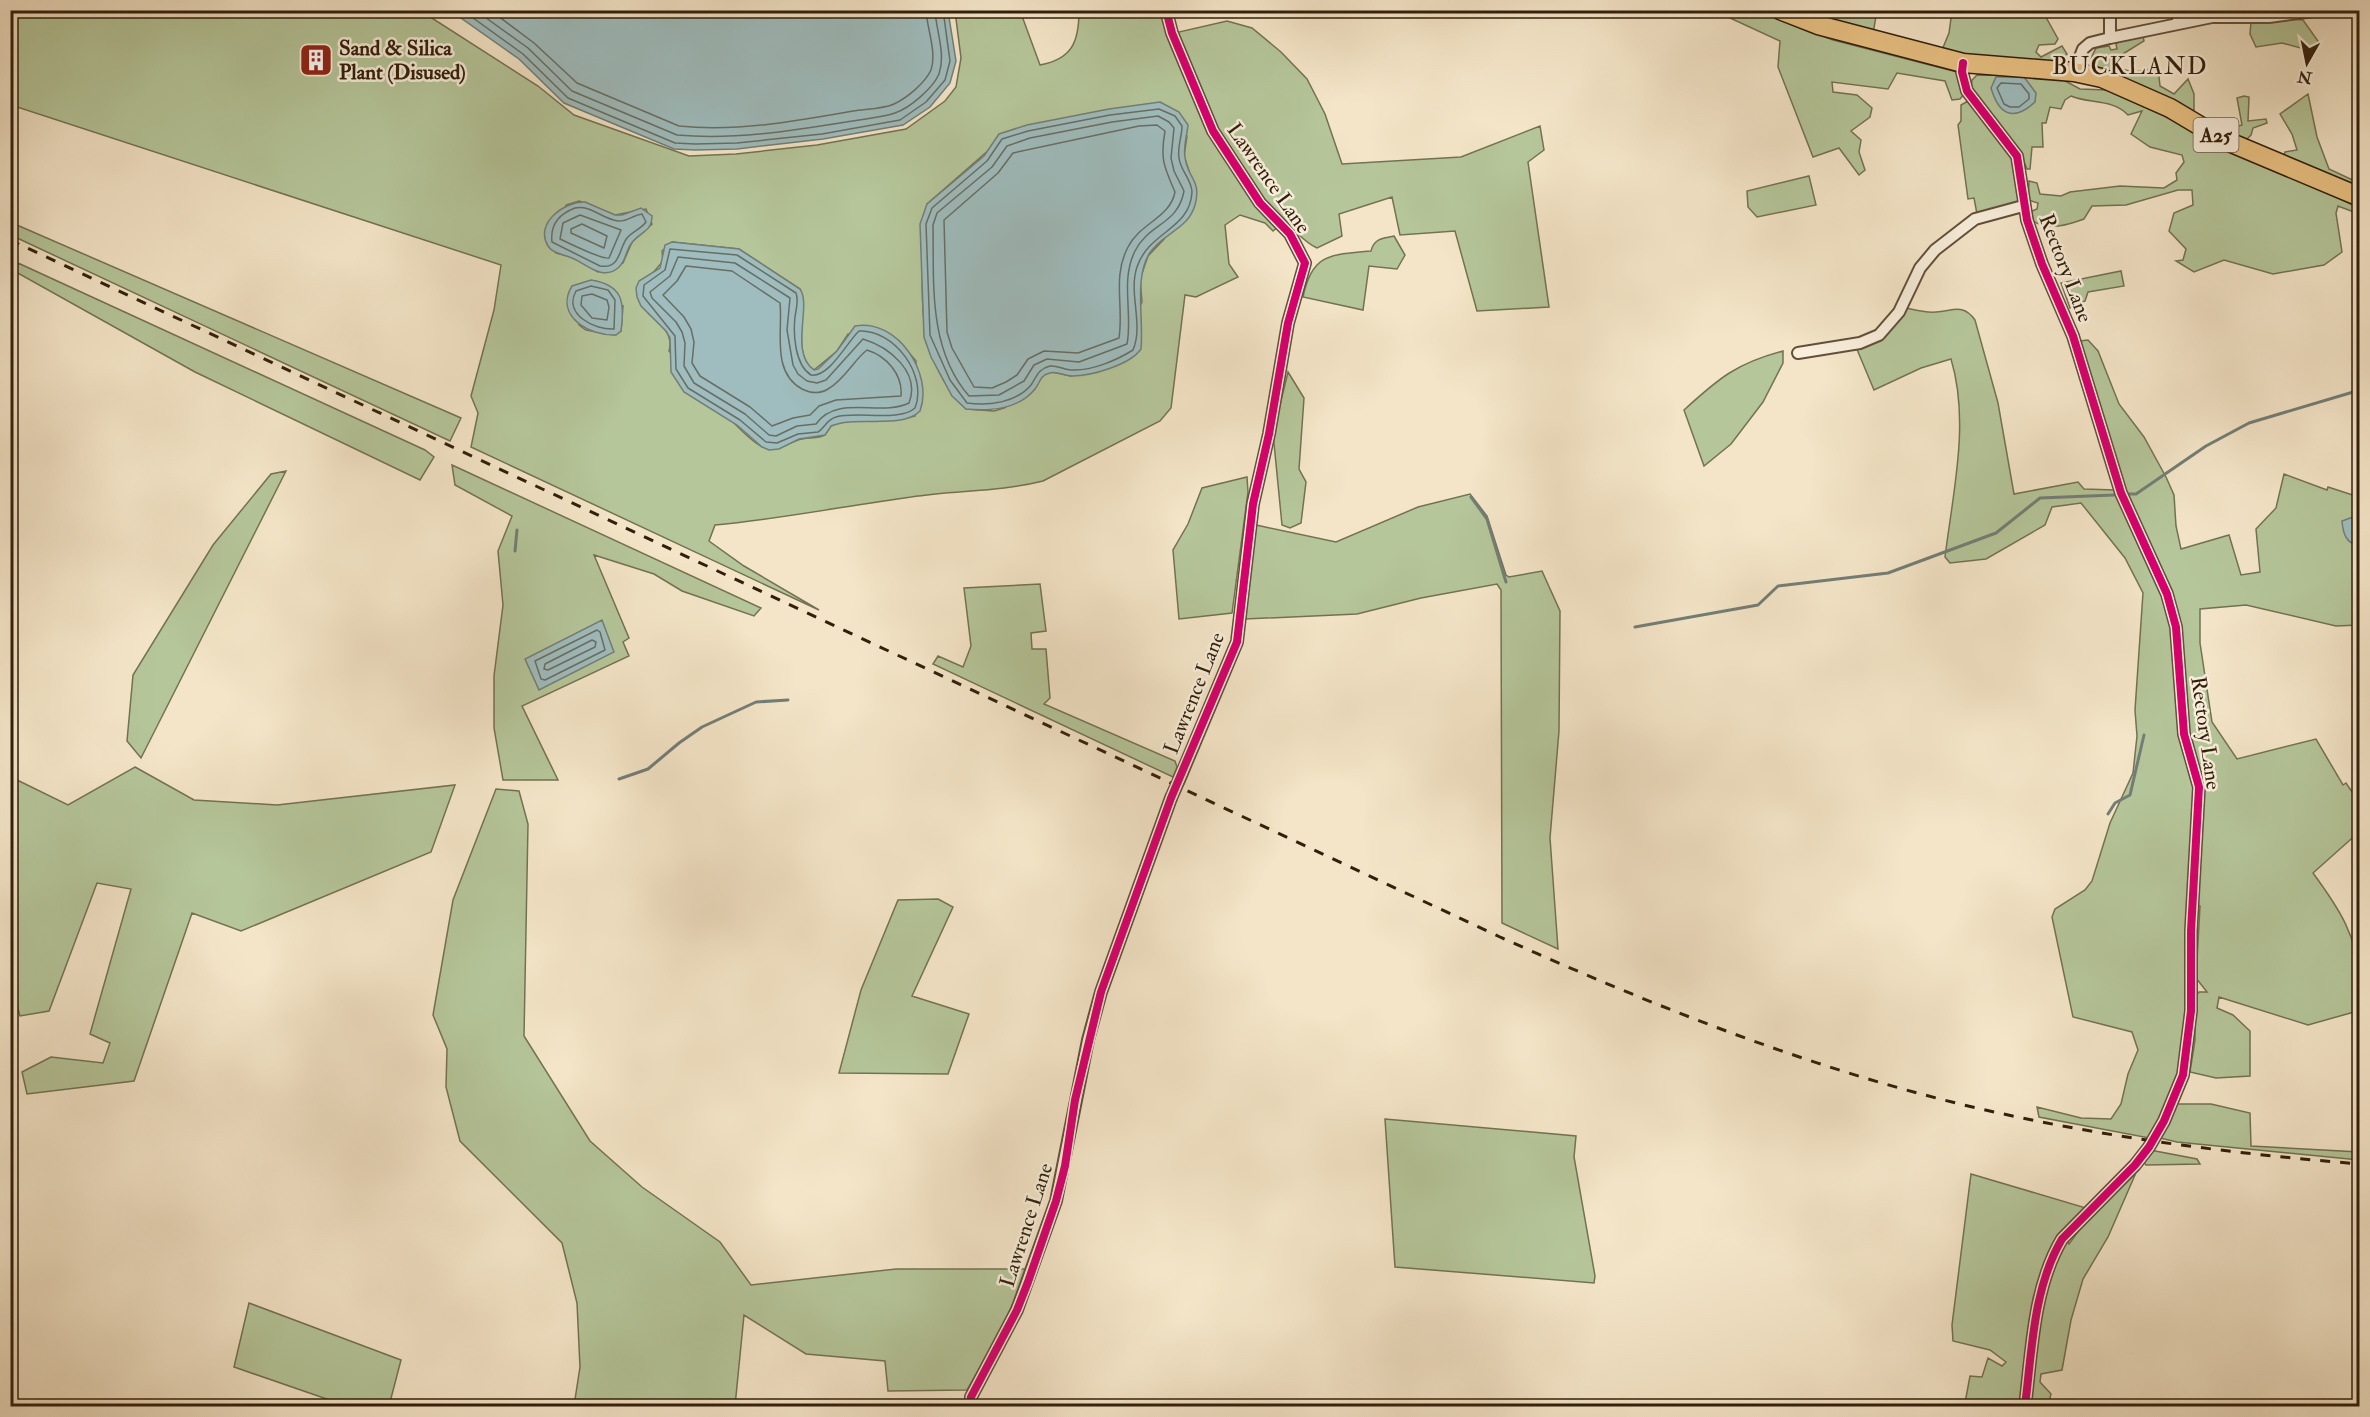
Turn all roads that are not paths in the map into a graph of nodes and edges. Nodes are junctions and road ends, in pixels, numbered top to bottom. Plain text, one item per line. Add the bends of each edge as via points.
1 (1166, 10) edge
2 (1780, 10) edge
3 (2110, 10) edge
4 (2178, 10) edge
5 (2321, 10) edge
6 (2178, 24) junction
7 (2110, 38) junction
8 (1963, 63) junction
9 (2074, 72) junction
10 (2360, 197) edge
11 (2023, 206) junction
12 (1798, 353) dead end
13 (971, 1397) dead end
14 (2025, 1407) edge

1 - 13 street, Lawrence Lane, bridge via 1213,132 1260,203 1290,234 1305,263 1288,323 1253,504 1237,642 1171,798 1101,992 1056,1201 1017,1310
2 - 8 main road, A25 via 1818,25
3 - 7 street
4 - 6 street
5 - 6 street via 2269,17 2212,17
6 - 7 street
7 - 9 street via 2083,49
8 - 9 main road, A25
8 - 11 street, Rectory Lane via 1967,91 2017,156
9 - 10 main road, A25 via 2102,78 2144,96 2222,139
11 - 12 street via 1975,219 1928,256 1899,312 1879,335 1860,343
11 - 14 street, Rectory Lane via 2042,264 2073,336 2121,493 2167,594 2176,627 2184,734 2199,787 2191,1011 2183,1076 2149,1147 2056,1250 2040,1299

